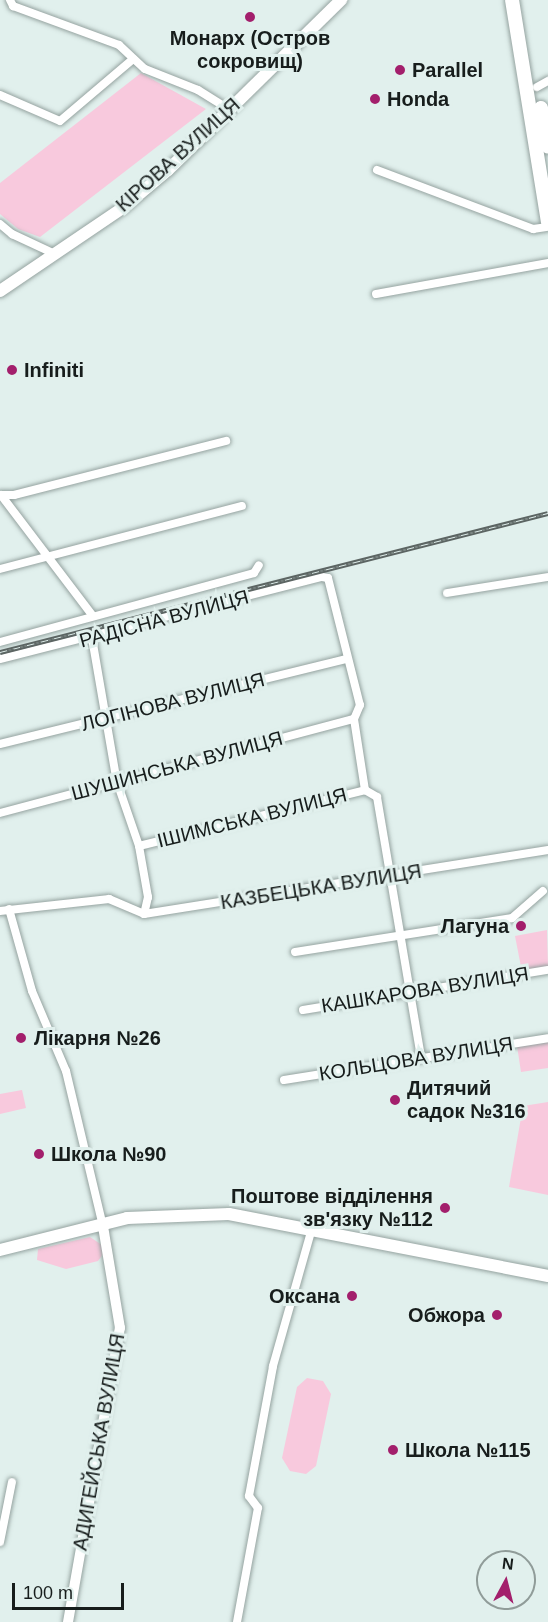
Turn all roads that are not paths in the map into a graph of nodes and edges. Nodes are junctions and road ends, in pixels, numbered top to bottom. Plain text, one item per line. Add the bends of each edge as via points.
1 (10, 0) edge
2 (512, 0) edge
3 (522, 0) edge
4 (334, 3) edge
5 (133, 59) junction
6 (542, 84) edge
7 (0, 95) edge
8 (230, 110) junction
9 (548, 146) edge
10 (377, 170) dead end
11 (548, 222) edge
12 (0, 224) edge
13 (548, 227) edge
14 (55, 254) junction
15 (548, 263) edge
16 (0, 291) edge
17 (375, 294) dead end
18 (226, 441) dead end
19 (1, 495) edge
20 (242, 506) dead end
21 (48, 557) junction
22 (259, 565) dead end
23 (0, 569) edge
24 (548, 577) edge
25 (447, 593) dead end
26 (92, 615) junction
27 (92, 638) junction
28 (0, 642) edge
29 (0, 659) edge
30 (346, 659) junction
31 (106, 718) junction
32 (354, 719) junction
33 (0, 744) edge
34 (117, 782) junction
35 (365, 790) junction
36 (0, 813) edge
37 (139, 846) junction
38 (548, 850) edge
39 (389, 878) junction
40 (543, 891) dead end
41 (4, 910) edge
42 (144, 914) junction
43 (399, 936) junction
44 (295, 952) dead end
45 (548, 970) edge
46 (408, 993) junction
47 (303, 1010) dead end
48 (548, 1038) edge
49 (421, 1058) junction
50 (284, 1080) dead end
51 (103, 1226) junction
52 (312, 1228) junction
53 (0, 1250) edge
54 (548, 1276) edge
55 (12, 1482) dead end
56 (0, 1542) edge
57 (68, 1622) edge
58 (237, 1622) edge

1 - 5 street via 14,6 119,45
2 - 11 main road
3 - 6 main road
4 - 8 main road, КІРОВА ВУЛИЦЯ
5 - 7 street via 60,121
5 - 8 street via 145,69 198,90
6 - 9 main road
8 - 14 main road, КІРОВА ВУЛИЦЯ via 124,207
10 - 13 street via 533,229
12 - 14 street via 12,234
14 - 16 main road, КІРОВА ВУЛИЦЯ
15 - 17 street
18 - 19 street via 24,493
19 - 21 street
20 - 21 street
21 - 23 street
21 - 26 street
22 - 26 street, РАДІСНА ВУЛИЦЯ via 254,573
24 - 25 street
26 - 28 street, РАДІСНА ВУЛИЦЯ
27 - 29 street, РАДІСНА ВУЛИЦЯ
27 - 30 street, РАДІСНА ВУЛИЦЯ via 322,577 328,578
27 - 31 street
30 - 31 street, ЛОГІНОВА ВУЛИЦЯ
30 - 32 street via 360,705
31 - 33 street, ЛОГІНОВА ВУЛИЦЯ
31 - 34 street
32 - 34 street, ШУШИНСЬКА ВУЛИЦЯ
32 - 35 street
34 - 36 street, ШУШИНСЬКА ВУЛИЦЯ
34 - 37 street
35 - 37 street, ІШИМСЬКА ВУЛИЦЯ
35 - 39 street via 377,797
37 - 42 street via 148,897
38 - 39 street, КАЗБЕЦЬКА ВУЛИЦЯ
39 - 42 street, КАЗБЕЦЬКА ВУЛИЦЯ
39 - 43 street
40 - 43 street via 512,918
41 - 42 street via 109,899
41 - 51 street via 66,1071
43 - 44 street
43 - 46 street
45 - 46 street, КАШКАРОВА ВУЛИЦЯ
46 - 47 street, КАШКАРОВА ВУЛИЦЯ
46 - 49 street
48 - 49 street, КОЛЬЦОВА ВУЛИЦЯ
49 - 50 street, КОЛЬЦОВА ВУЛИЦЯ
51 - 52 main road via 147,1216 200,1214 247,1216
51 - 53 main road
51 - 57 street, АДИГЕЙСЬКА ВУЛИЦЯ via 120,1328
52 - 54 main road
52 - 58 street via 273,1366 249,1496 258,1508
55 - 56 street

